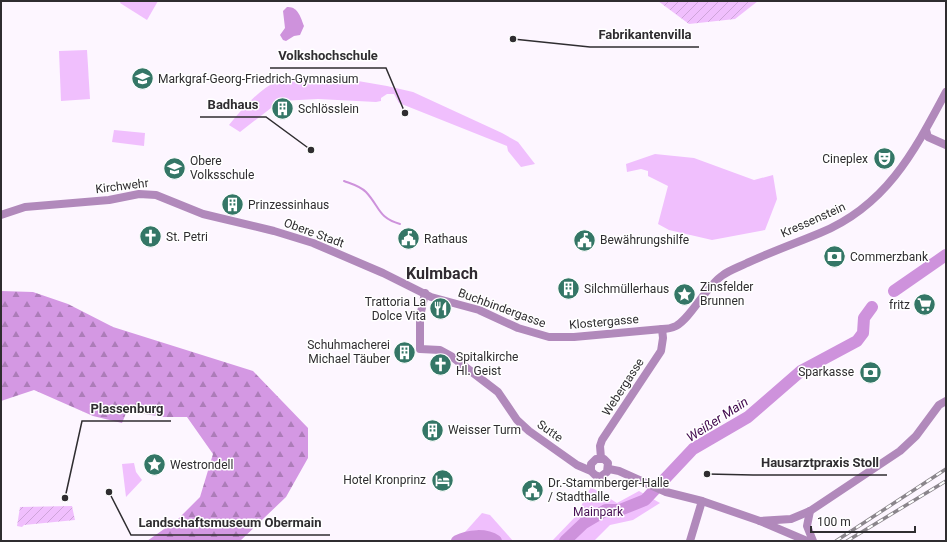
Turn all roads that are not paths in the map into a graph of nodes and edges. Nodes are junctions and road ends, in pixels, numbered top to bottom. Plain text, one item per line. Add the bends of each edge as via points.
1 (946, 92) edge
2 (926, 130) junction
3 (946, 145) edge
4 (191, 208) joint
5 (1, 215) edge
6 (724, 273) joint
7 (424, 294) junction
8 (662, 329) junction
9 (549, 337) joint
10 (946, 401) edge
11 (601, 458) junction
12 (609, 469) junction
13 (591, 471) junction
14 (702, 501) junction
15 (810, 510) junction
16 (760, 521) junction
17 (690, 541) edge
18 (807, 541) edge
19 (813, 541) edge

1 - 2 street, Kressenstein
2 - 3 street via 928,137
2 - 6 street, Kressenstein via 886,187 854,216
4 - 5 street, Kirchwehr via 165,197 147,194 95,202 25,207
4 - 7 street, Obere Stadt via 203,214 313,243
6 - 8 street, Klostergasse via 680,324
7 - 9 street, Buchbindergasse via 479,310 518,328
7 - 13 street, Sutte via 420,317 420,349 440,350 451,356 498,392 517,420 529,431 577,465
8 - 9 street, Klostergasse via 574,338
8 - 11 street, Webergasse via 661,351 602,440
10 - 15 street via 939,405 916,436 900,451
11 - 12 street via 606,461
11 - 13 street via 592,462
12 - 13 street, Sutte via 600,477
12 - 14 street via 666,492
14 - 16 street
14 - 17 street
15 - 16 street via 787,520
15 - 19 street via 807,526
16 - 18 street

